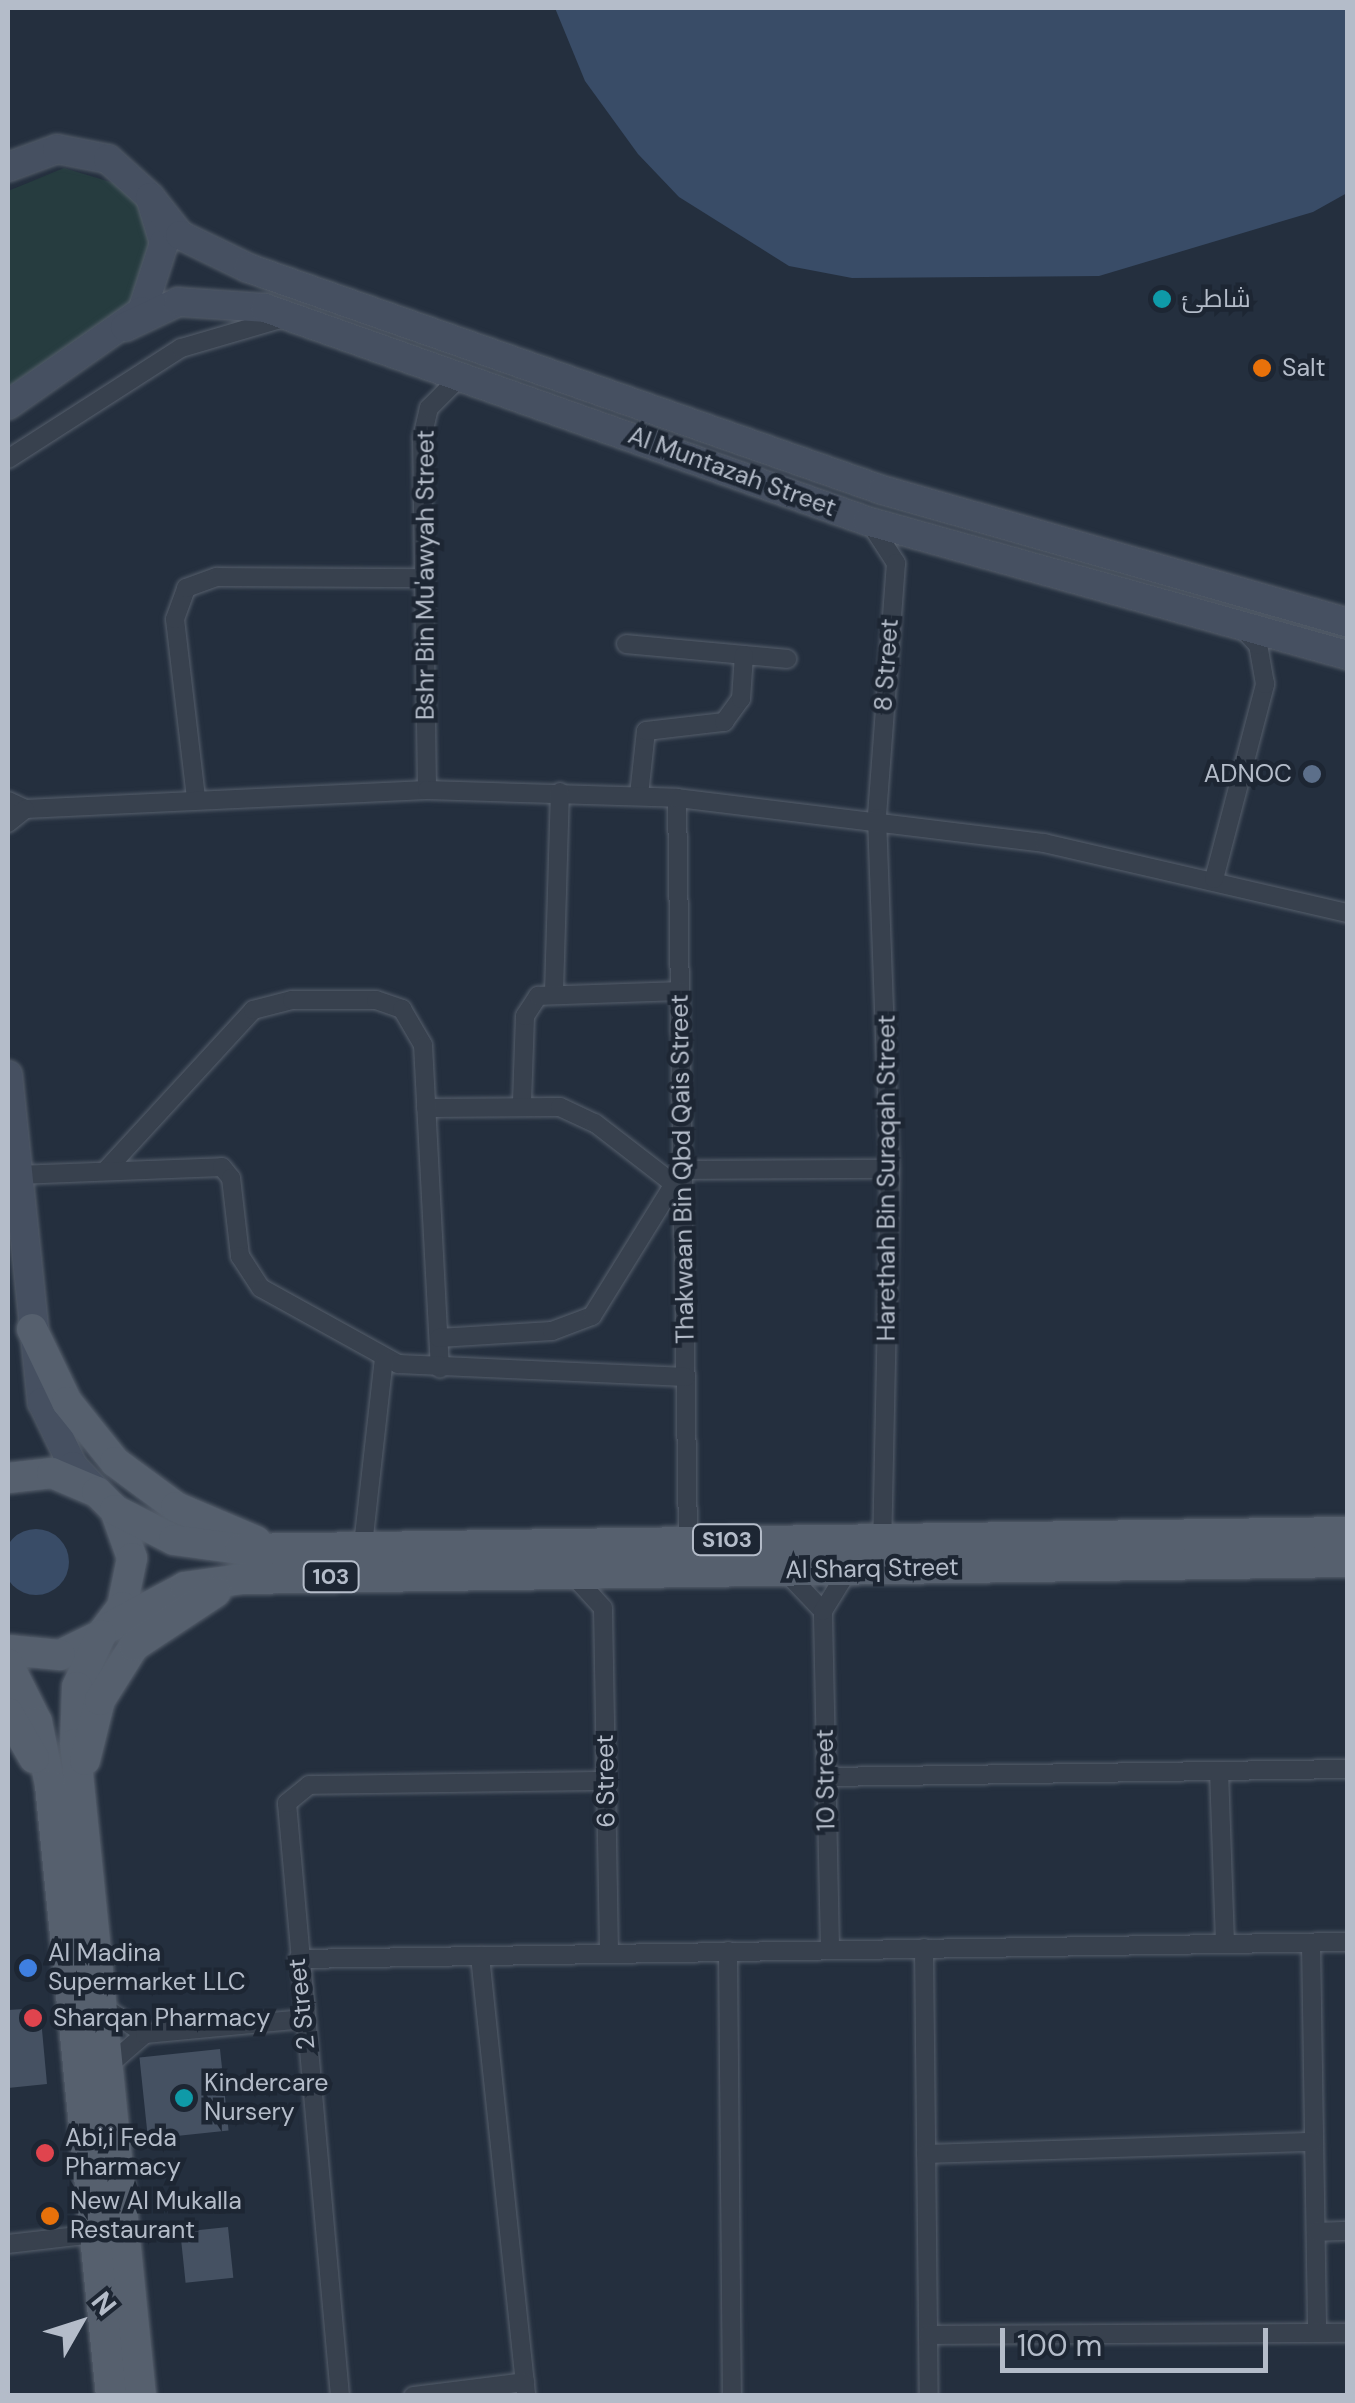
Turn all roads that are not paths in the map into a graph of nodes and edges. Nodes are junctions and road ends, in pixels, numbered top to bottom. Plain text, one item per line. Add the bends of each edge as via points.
1 (8, 168) edge
2 (150, 198) junction
3 (295, 317) junction
4 (125, 327) junction
5 (462, 376) junction
6 (8, 405) edge
7 (644, 440) junction
8 (8, 459) edge
9 (882, 490) junction
10 (867, 521) junction
11 (424, 578) junction
12 (1348, 624) edge
13 (1240, 626) junction
14 (626, 644) dead end
15 (744, 655) junction
16 (1348, 656) edge
17 (787, 659) dead end
18 (427, 790) junction
19 (560, 792) junction
20 (639, 796) junction
21 (196, 798) junction
22 (677, 798) junction
23 (8, 801) edge
24 (26, 809) junction
25 (877, 818) junction
26 (8, 823) edge
27 (1214, 880) junction
28 (1348, 913) edge
29 (680, 991) junction
30 (554, 992) junction
31 (8, 1075) edge
32 (522, 1102) junction
33 (426, 1108) junction
34 (890, 1168) junction
35 (107, 1169) junction
36 (17, 1174) junction
37 (680, 1181) junction
38 (32, 1329) junction
39 (439, 1338) junction
40 (384, 1360) junction
41 (440, 1369) junction
42 (686, 1377) junction
43 (8, 1478) edge
44 (106, 1501) junction
45 (1348, 1532) edge
46 (882, 1538) junction
47 (815, 1539) junction
48 (688, 1540) junction
49 (363, 1546) junction
50 (272, 1547) junction
51 (1348, 1562) edge
52 (849, 1569) junction
53 (780, 1570) junction
54 (635, 1572) junction
55 (566, 1573) junction
56 (242, 1579) junction
57 (603, 1608) junction
58 (823, 1611) junction
59 (104, 1631) junction
60 (8, 1650) edge
61 (8, 1664) edge
62 (8, 1713) edge
63 (1348, 1770) edge
64 (1218, 1771) junction
65 (826, 1777) junction
66 (606, 1781) junction
67 (65, 1786) junction
68 (1348, 1942) edge
69 (1311, 1943) junction
70 (1225, 1944) junction
71 (924, 1948) junction
72 (830, 1949) junction
73 (728, 1951) junction
74 (609, 1954) junction
75 (480, 1956) junction
76 (298, 1959) junction
77 (102, 2006) junction
78 (304, 2018) junction
79 (145, 2034) junction
80 (108, 2066) junction
81 (1314, 2142) junction
82 (926, 2154) junction
83 (1348, 2231) edge
84 (1316, 2232) junction
85 (95, 2234) junction
86 (8, 2244) edge
87 (1337, 2331) edge
88 (928, 2335) junction
89 (525, 2389) edge
90 (111, 2396) edge
91 (141, 2396) edge
92 (340, 2396) edge
93 (413, 2396) edge
94 (732, 2396) edge
95 (929, 2396) edge

1 - 2 main road, Al Muntazah Street via 36,153 78,150 108,159
2 - 4 main road via 162,268
2 - 9 main road, Al Muntazah Street via 180,234 222,258
3 - 4 main road, Al Muntazah Street via 207,299 149,311
3 - 5 main road, Al Muntazah Street
3 - 8 street via 236,326 181,348
4 - 6 main road
5 - 7 main road, Al Muntazah Street
5 - 11 street, Bshr Bin Mu'awyah Street via 438,394 424,422
7 - 9 main road via 644,426 653,424 806,479
7 - 10 main road, Al Muntazah Street
9 - 12 main road, Al Muntazah Street
10 - 13 main road, Al Muntazah Street
10 - 25 street, 8 Street via 896,562
11 - 18 street, Bshr Bin Mu'awyah Street
11 - 21 street via 216,577 186,588 176,619
13 - 16 main road, Al Muntazah Street
13 - 27 street via 1258,645 1265,684
14 - 15 street
15 - 17 street
15 - 20 street via 740,699 724,722 646,732
18 - 19 street
18 - 21 street
19 - 20 street
19 - 30 street
20 - 22 street
21 - 24 street
22 - 25 street
22 - 29 street, Thakwaan Bin Qbd Qais Street
23 - 24 street
24 - 26 street
25 - 27 street
25 - 34 street, Harethah Bin Suraqah Street
27 - 28 street
29 - 30 street
29 - 37 street, Thakwaan Bin Qbd Qais Street
30 - 32 street via 528,1008
31 - 36 main road
32 - 33 street
32 - 37 street via 578,1114
33 - 35 street via 423,1044 402,1009 376,1000 272,1003 222,1035
33 - 39 street
34 - 37 street
34 - 46 street, Harethah Bin Suraqah Street
35 - 36 street
35 - 40 street via 222,1166 231,1178 240,1256 261,1288
36 - 38 main road
37 - 39 street via 592,1316 552,1331
37 - 42 street, Thakwaan Bin Qbd Qais Street
38 - 44 main road via 54,1436
38 - 50 main road via 68,1402 114,1462 176,1507
39 - 41 street
40 - 41 street
40 - 49 street
41 - 42 street
42 - 48 street, Thakwaan Bin Qbd Qais Street
43 - 44 main road, Al Sharq Street via 52,1473
44 - 50 main road, Al Sharq Street / S103 via 190,1543
44 - 59 main road via 132,1558 127,1595
45 - 46 main road, Al Sharq Street / S103
46 - 47 main road, Al Sharq Street / S103
47 - 48 main road, Al Sharq Street / S103
47 - 53 main road via 777,1547
48 - 49 main road, Al Sharq Street / S103
49 - 50 main road, Al Sharq Street / S103
51 - 52 main road, Al Sharq Street / S103
52 - 53 main road, Al Sharq Street / S103
52 - 58 street
53 - 54 main road, Al Sharq Street / S103
53 - 58 street
54 - 55 main road, Al Sharq Street / S103
54 - 57 street
55 - 56 main road, Al Sharq Street / 103
55 - 57 street
56 - 59 main road, Al Sharq Street / 103 via 157,1596
56 - 67 main road via 158,1624 124,1659
57 - 66 street, 6 Street
58 - 65 street, 10 Street
59 - 60 main road, Al Sharq Street via 60,1655
59 - 67 main road via 73,1715
61 - 67 main road
62 - 67 main road
63 - 64 street
64 - 65 street
64 - 70 street
65 - 72 street, 10 Street
66 - 74 street, 6 Street
66 - 76 street, 2 Street via 319,1784 292,1794 283,1822
67 - 77 main road
67 - 85 main road
68 - 69 street
69 - 70 street
69 - 81 street
70 - 71 street
71 - 72 street
71 - 82 street
72 - 73 street
73 - 74 street
73 - 94 street
74 - 75 street
75 - 76 street
75 - 89 street
76 - 78 street, 2 Street
77 - 79 street
77 - 80 main road
78 - 79 street
78 - 92 street, 2 Street
79 - 80 street
80 - 91 main road
81 - 82 street
81 - 84 street
82 - 88 street
83 - 84 street
84 - 87 street
85 - 86 street
85 - 90 main road
87 - 88 street
88 - 95 street
89 - 93 street

